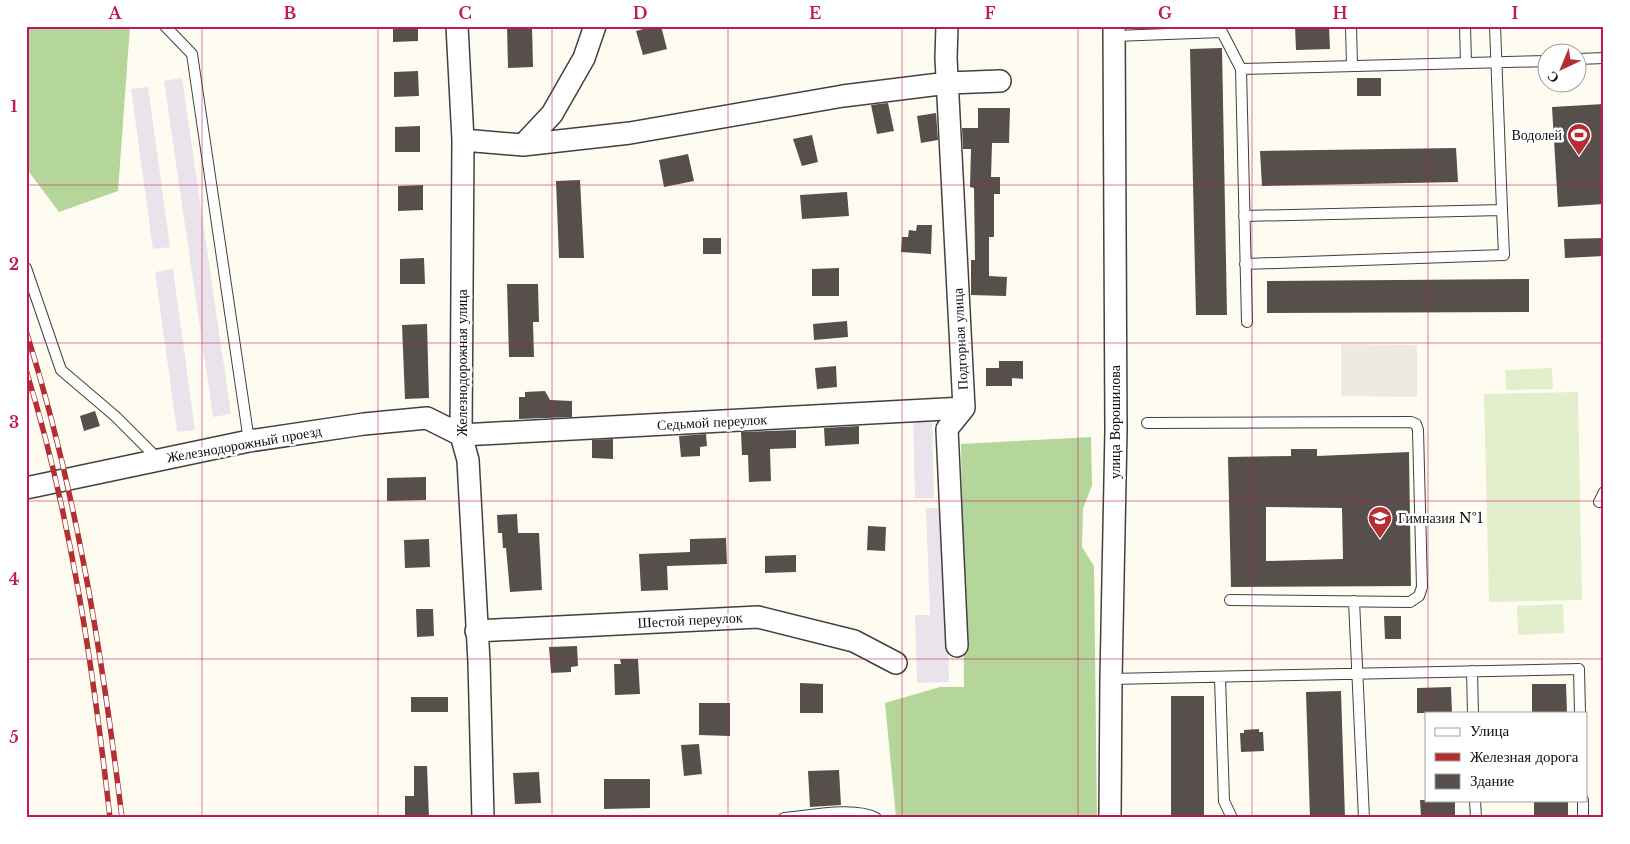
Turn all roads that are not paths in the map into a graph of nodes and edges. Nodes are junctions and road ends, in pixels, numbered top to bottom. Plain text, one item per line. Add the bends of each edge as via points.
1 (165, 26) edge
2 (457, 26) edge
3 (595, 26) edge
4 (942, 26) edge
5 (947, 26) edge
6 (1351, 26) edge
7 (1465, 26) edge
8 (1494, 26) edge
9 (1158, 30) edge
10 (1114, 31) edge
11 (1604, 58) edge
12 (1588, 59) edge
13 (1538, 62) edge
14 (1466, 63) junction
15 (1496, 64) junction
16 (1352, 65) junction
17 (1240, 69) junction
18 (1000, 81) dead end
19 (948, 83) junction
20 (463, 140) junction
21 (523, 146) junction
22 (1502, 210) junction
23 (1244, 216) junction
24 (955, 239) junction
25 (1245, 264) junction
26 (26, 268) edge
27 (1247, 322) dead end
28 (964, 408) junction
29 (1148, 423) dead end
30 (461, 435) junction
31 (249, 441) junction
32 (159, 460) junction
33 (26, 488) edge
34 (1604, 492) edge
35 (1599, 502) dead end
36 (1230, 600) dead end
37 (1354, 601) junction
38 (476, 631) junction
39 (957, 646) dead end
40 (896, 663) dead end
41 (1472, 671) junction
42 (1357, 672) junction
43 (1220, 678) junction
44 (1111, 679) junction
45 (1473, 712) edge
46 (1580, 712) edge
47 (1475, 802) edge
48 (1583, 802) edge
49 (483, 818) edge
50 (784, 818) edge
51 (876, 818) edge
52 (1110, 818) edge
53 (1232, 818) edge
54 (1364, 818) edge
55 (1476, 818) edge
56 (1583, 818) edge

1 - 31 lane via 192,54
2 - 20 street, Железнодорожная улица
3 - 21 street via 584,58 552,114
4 - 24 lane
5 - 19 street, Подгорная улица
6 - 16 lane
7 - 14 lane
8 - 15 lane
9 - 10 lane
9 - 17 lane via 1222,32
10 - 44 street, улица Ворошилова via 1116,430
11 - 12 lane
13 - 15 lane
14 - 15 lane
14 - 16 lane
15 - 22 lane
16 - 17 lane
17 - 23 lane
18 - 19 street
19 - 21 street via 843,96 630,133
19 - 24 street, Подгорная улица
20 - 21 street
20 - 30 street, Железнодорожная улица
22 - 23 lane
22 - 25 lane via 1504,255
23 - 25 lane
24 - 28 street, Подгорная улица
25 - 27 lane
26 - 32 lane via 61,370 115,416
28 - 30 street, Седьмой переулок
28 - 39 street, Подгорная улица via 947,429
29 - 37 lane via 1416,424 1422,587 1419,596 1410,602
30 - 31 street, Железнодорожный проезд via 427,418
30 - 38 street, Железнодорожная улица via 468,460
31 - 32 street, Железнодорожный проезд
32 - 33 street, Железнодорожный проезд
34 - 35 lane
36 - 37 lane
37 - 42 lane
38 - 40 street, Шестой переулок via 758,617 854,641
38 - 49 street, Железнодорожная улица
41 - 42 lane
41 - 45 lane
41 - 46 lane via 1579,669
42 - 43 lane
42 - 54 lane
43 - 44 lane
43 - 53 lane via 1224,801
44 - 52 street, улица Ворошилова
47 - 55 lane
48 - 56 lane
50 - 51 lane via 852,812 867,813

